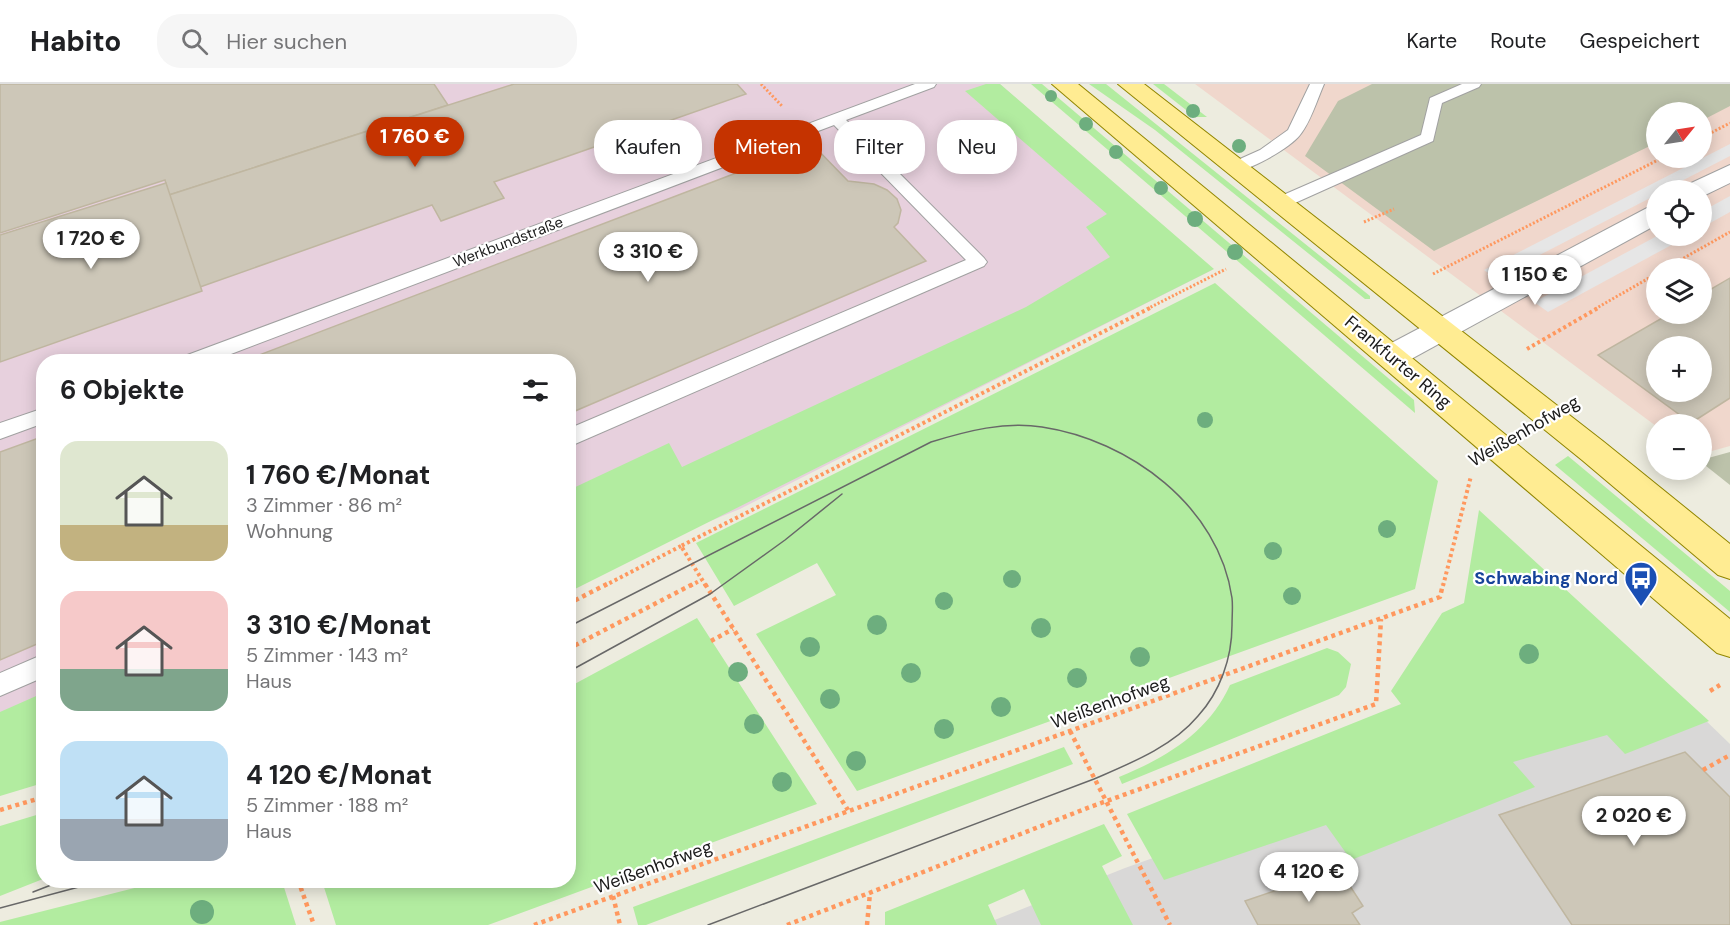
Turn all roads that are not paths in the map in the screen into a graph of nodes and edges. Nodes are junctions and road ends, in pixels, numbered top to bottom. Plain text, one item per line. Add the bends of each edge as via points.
1 (929, 84) edge
2 (1064, 84) edge
3 (1130, 84) edge
4 (1317, 84) edge
5 (1474, 84) edge
6 (836, 119) junction
7 (1237, 167) junction
8 (1730, 173) edge
9 (1712, 183) edge
10 (1280, 203) junction
11 (1646, 219) edge
12 (1442, 331) junction
13 (210, 354) edge
14 (1392, 356) junction
15 (36, 418) edge
16 (0, 431) edge
17 (576, 435) edge
18 (1730, 564) edge
19 (1730, 641) edge
20 (36, 669) edge
21 (0, 685) edge

1 - 6 lane, Werkbundstraße
2 - 14 main road, Frankfurter Ring
3 - 7 main road
4 - 7 lane via 1294,133
5 - 10 lane via 1435,101 1428,138
6 - 13 lane, Werkbundstraße
6 - 17 lane via 978,262
7 - 10 main road
8 - 9 street
10 - 12 main road
11 - 12 street
12 - 14 street
12 - 18 main road
14 - 19 main road, Frankfurter Ring
15 - 16 lane
20 - 21 lane

